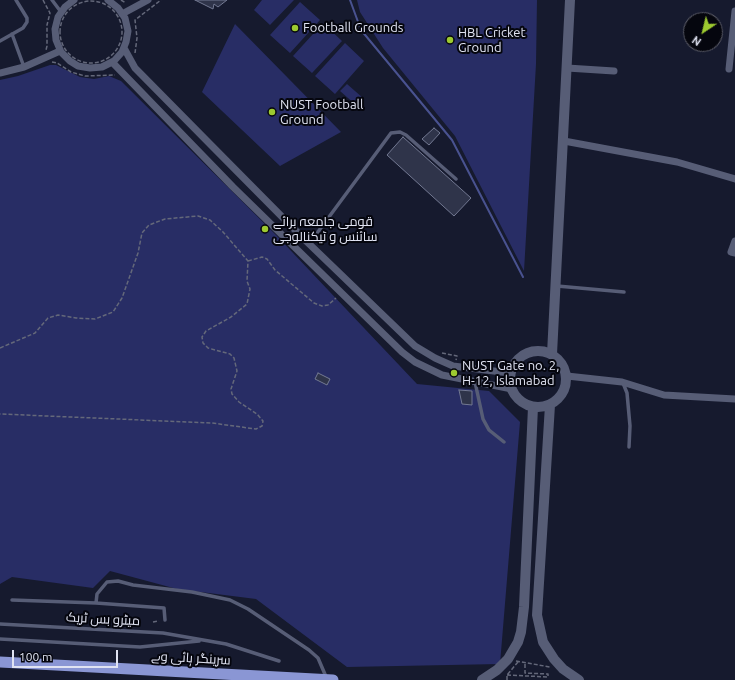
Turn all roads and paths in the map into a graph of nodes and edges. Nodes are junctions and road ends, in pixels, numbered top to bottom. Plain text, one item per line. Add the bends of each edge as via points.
1 (16, 0) edge
2 (43, 0) edge
3 (52, 0) edge
4 (74, 0) edge
5 (108, 0) edge
6 (148, 0) edge
7 (161, 0) edge
8 (570, 0) edge
9 (99, 2) joint
10 (735, 11) edge
11 (61, 12) junction
12 (122, 14) junction
13 (734, 24) edge
14 (12, 34) junction
15 (0, 41) edge
16 (124, 48) junction
17 (45, 51) dead end
18 (60, 51) junction
19 (135, 56) dead end
20 (112, 62) junction
21 (46, 64) dead end
22 (24, 67) junction
23 (567, 68) junction
24 (729, 69) dead end
25 (614, 71) dead end
26 (0, 73) edge
27 (118, 76) dead end
28 (564, 141) junction
29 (456, 179) dead end
30 (735, 179) edge
31 (303, 238) junction
32 (735, 241) edge
33 (309, 244) junction
34 (295, 247) junction
35 (735, 253) edge
36 (248, 261) junction
37 (556, 286) junction
38 (624, 292) dead end
39 (341, 294) junction
40 (0, 348) edge
41 (439, 352) dead end
42 (552, 354) junction
43 (456, 366) junction
44 (510, 373) junction
45 (567, 376) junction
46 (475, 382) junction
47 (622, 382) junction
48 (512, 389) junction
49 (735, 399) edge
50 (550, 405) junction
51 (533, 407) junction
52 (0, 414) edge
53 (504, 442) dead end
54 (629, 447) dead end
55 (12, 600) dead end
56 (96, 603) junction
57 (165, 620) joint
58 (153, 622) dead end
59 (0, 624) edge
60 (0, 639) edge
61 (204, 640) junction
62 (513, 660) junction
63 (279, 661) dead end
64 (0, 662) edge
65 (525, 662) junction
66 (563, 670) junction
67 (507, 675) junction
68 (327, 680) edge
69 (333, 680) edge
70 (482, 680) edge
71 (507, 680) edge
72 (579, 680) edge

1 - 14 lane via 27,22 23,28
2 - 17 path via 50,13
3 - 11 lane
4 - 11 street
5 - 12 street
6 - 12 street
7 - 19 path via 135,20
8 - 23 main road
9 - 9 path via 79,3 71,8 61,24 60,34 67,52 83,62 98,62 111,56 121,39 120,20 115,12
10 - 13 street
11 - 18 street via 55,31
12 - 16 street via 128,31
13 - 24 street
14 - 15 lane
14 - 22 lane
16 - 20 street
16 - 31 street via 135,68
18 - 20 street via 70,61 84,68 98,68
18 - 22 street
20 - 34 street via 200,154
21 - 27 path via 58,63 71,72 85,76
22 - 26 street
23 - 25 street
23 - 28 main road
28 - 30 street via 678,162
28 - 37 main road
29 - 33 lane via 406,135 400,132 391,133
31 - 33 street
31 - 34 street
32 - 35 street via 732,252
33 - 43 street via 416,346 435,358
34 - 39 street
36 - 39 path via 266,259 302,295 322,306 328,305
36 - 40 path via 224,232 210,220 198,216 165,219 149,225 142,234 122,298 112,312 95,319 58,315 48,318 35,333
36 - 52 path via 247,281 250,289 247,304 231,317 206,331 202,337 208,348 230,354 234,358 237,371 231,389 232,394 257,414 263,422 262,426 256,429 212,423
37 - 38 lane
37 - 42 main road
39 - 46 street via 416,362 442,375
41 - 43 path via 457,356
42 - 44 main road via 544,351 528,352 517,360
42 - 45 main road via 559,359
43 - 44 street
44 - 48 main road
45 - 47 street
45 - 50 main road via 563,393
46 - 48 street
46 - 53 lane via 483,419 489,430
47 - 49 street via 664,395
47 - 54 lane via 627,393
48 - 51 main road via 520,400
50 - 51 main road
50 - 66 main road via 537,615 543,642
51 - 62 main road via 524,607
55 - 56 lane
56 - 57 lane via 164,608
56 - 68 lane via 98,594 107,582 118,581 230,600 248,609 309,650 318,658
57 - 58 path
59 - 61 lane, میٹرو بس ٹریک via 163,633
60 - 61 lane, میٹرو بس ٹریک via 140,647
61 - 63 lane, میٹرو بس ٹریک via 226,644
62 - 65 path
62 - 67 path
62 - 70 main road
64 - 68 highway, سرینگر ہائی وے
65 - 66 path
65 - 67 path via 525,673 548,674 548,677
66 - 72 main road
67 - 71 path
68 - 69 highway, سرینگر ہائی وے

